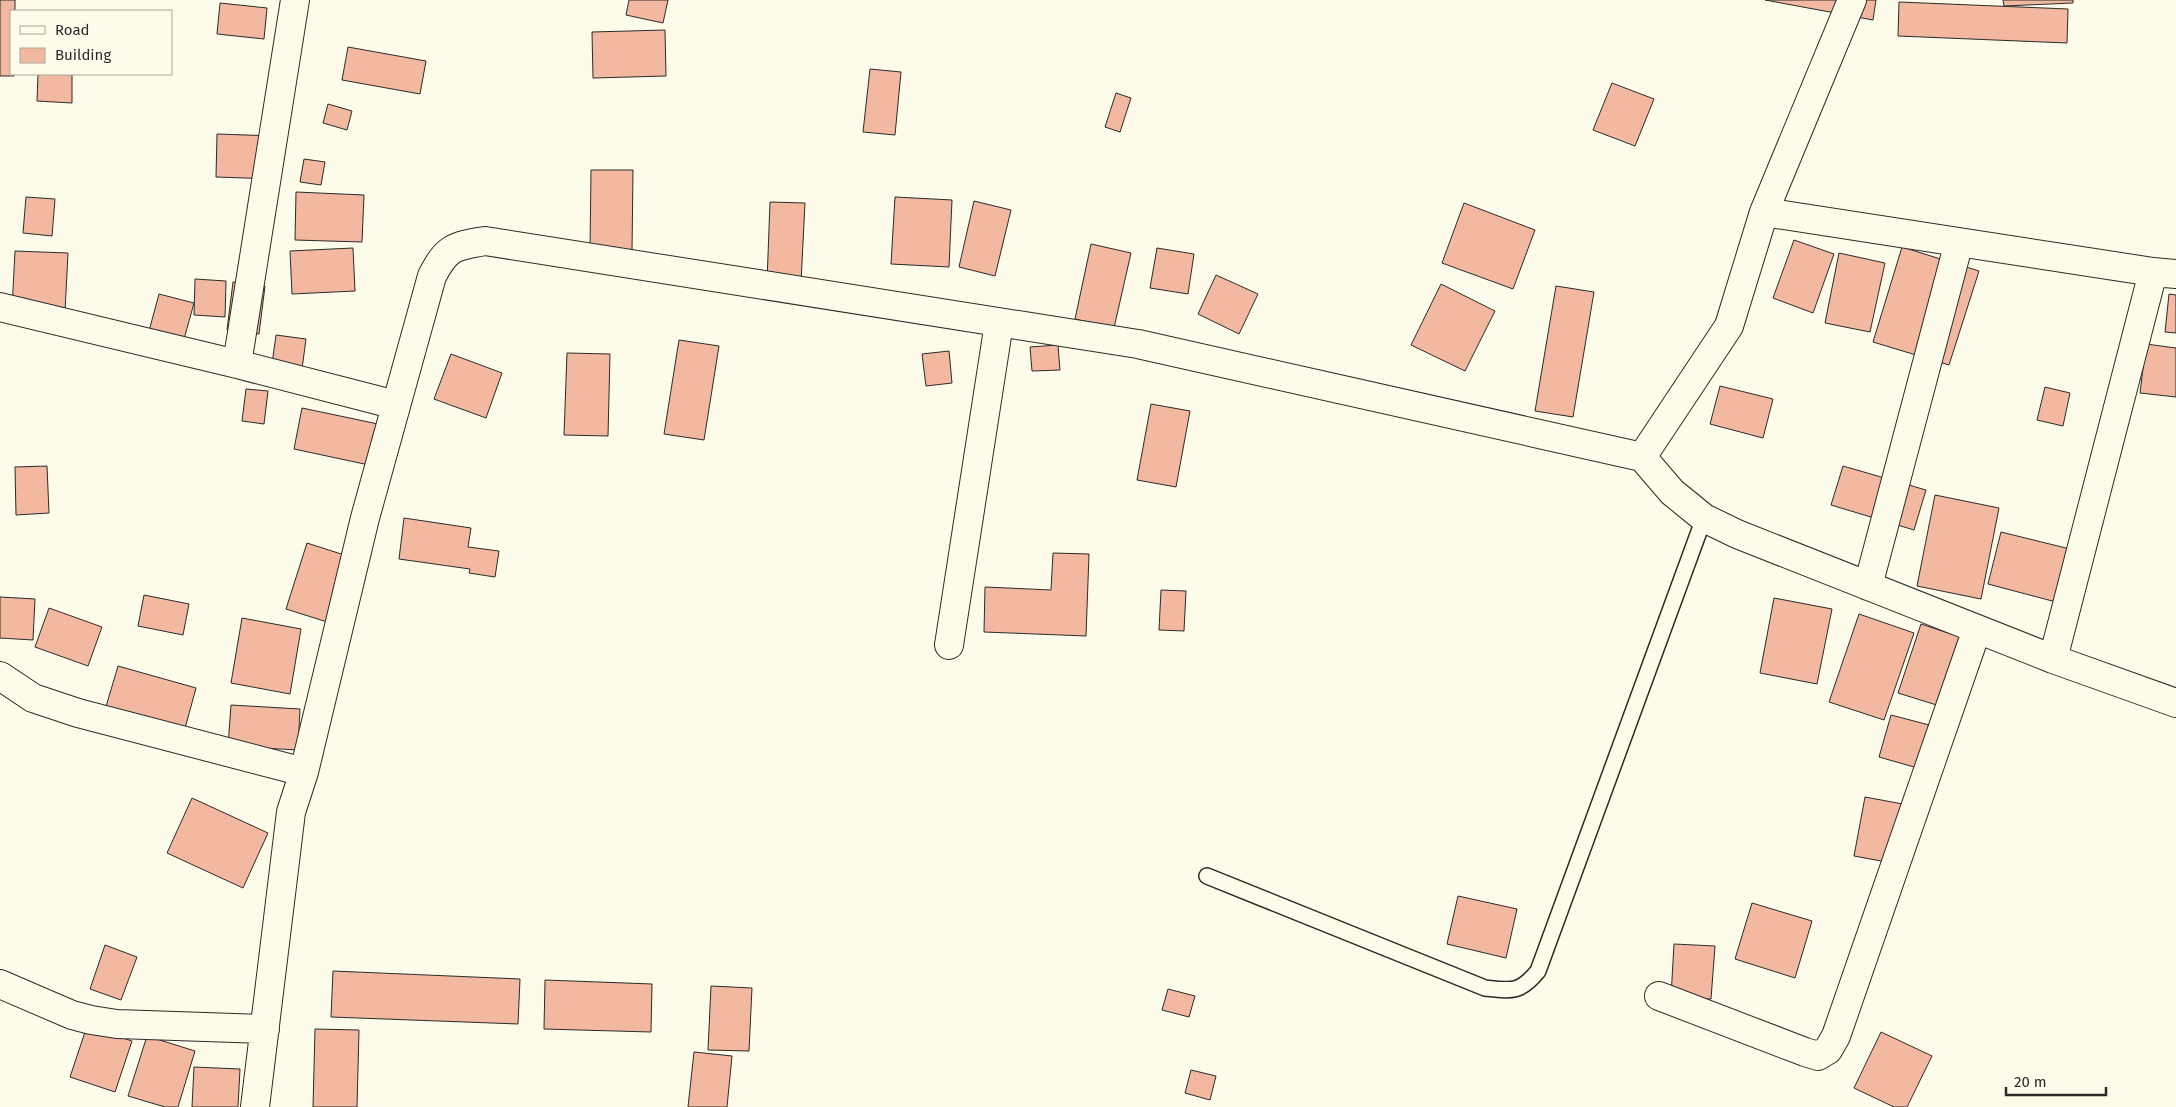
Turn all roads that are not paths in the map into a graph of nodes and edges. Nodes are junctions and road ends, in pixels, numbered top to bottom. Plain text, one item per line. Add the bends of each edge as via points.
1 (295, 0) edge
2 (1852, 0) edge
3 (1764, 212) junction
4 (1959, 242) junction
5 (2164, 273) edge
6 (0, 307) edge
7 (999, 323) junction
8 (237, 364) junction
9 (396, 405) junction
10 (1642, 457) junction
11 (1704, 518) junction
12 (1868, 586) junction
13 (1976, 629) junction
14 (949, 645) dead end
15 (2053, 659) junction
16 (0, 676) edge
17 (2176, 703) edge
18 (304, 772) junction
19 (1207, 876) dead end
20 (0, 984) edge
21 (1659, 996) dead end
22 (265, 1029) junction
23 (255, 1107) edge

1 - 8 street
2 - 3 street
3 - 4 street
3 - 10 street via 1729,326
4 - 5 street
4 - 12 street
5 - 15 street
6 - 8 street
7 - 9 street via 485,241 460,245 443,256 432,276
7 - 10 street via 1138,344
7 - 14 street
8 - 9 street
9 - 18 street
10 - 11 street via 1672,492
11 - 12 street
11 - 19 lane via 1538,971 1526,985 1507,991 1485,988
12 - 13 street
13 - 15 street
13 - 21 street via 1836,1036 1828,1050 1818,1056 1805,1052
15 - 17 street
16 - 18 street via 33,698 78,713
18 - 22 street via 291,812
20 - 22 street via 91,1020 117,1024
22 - 23 street

